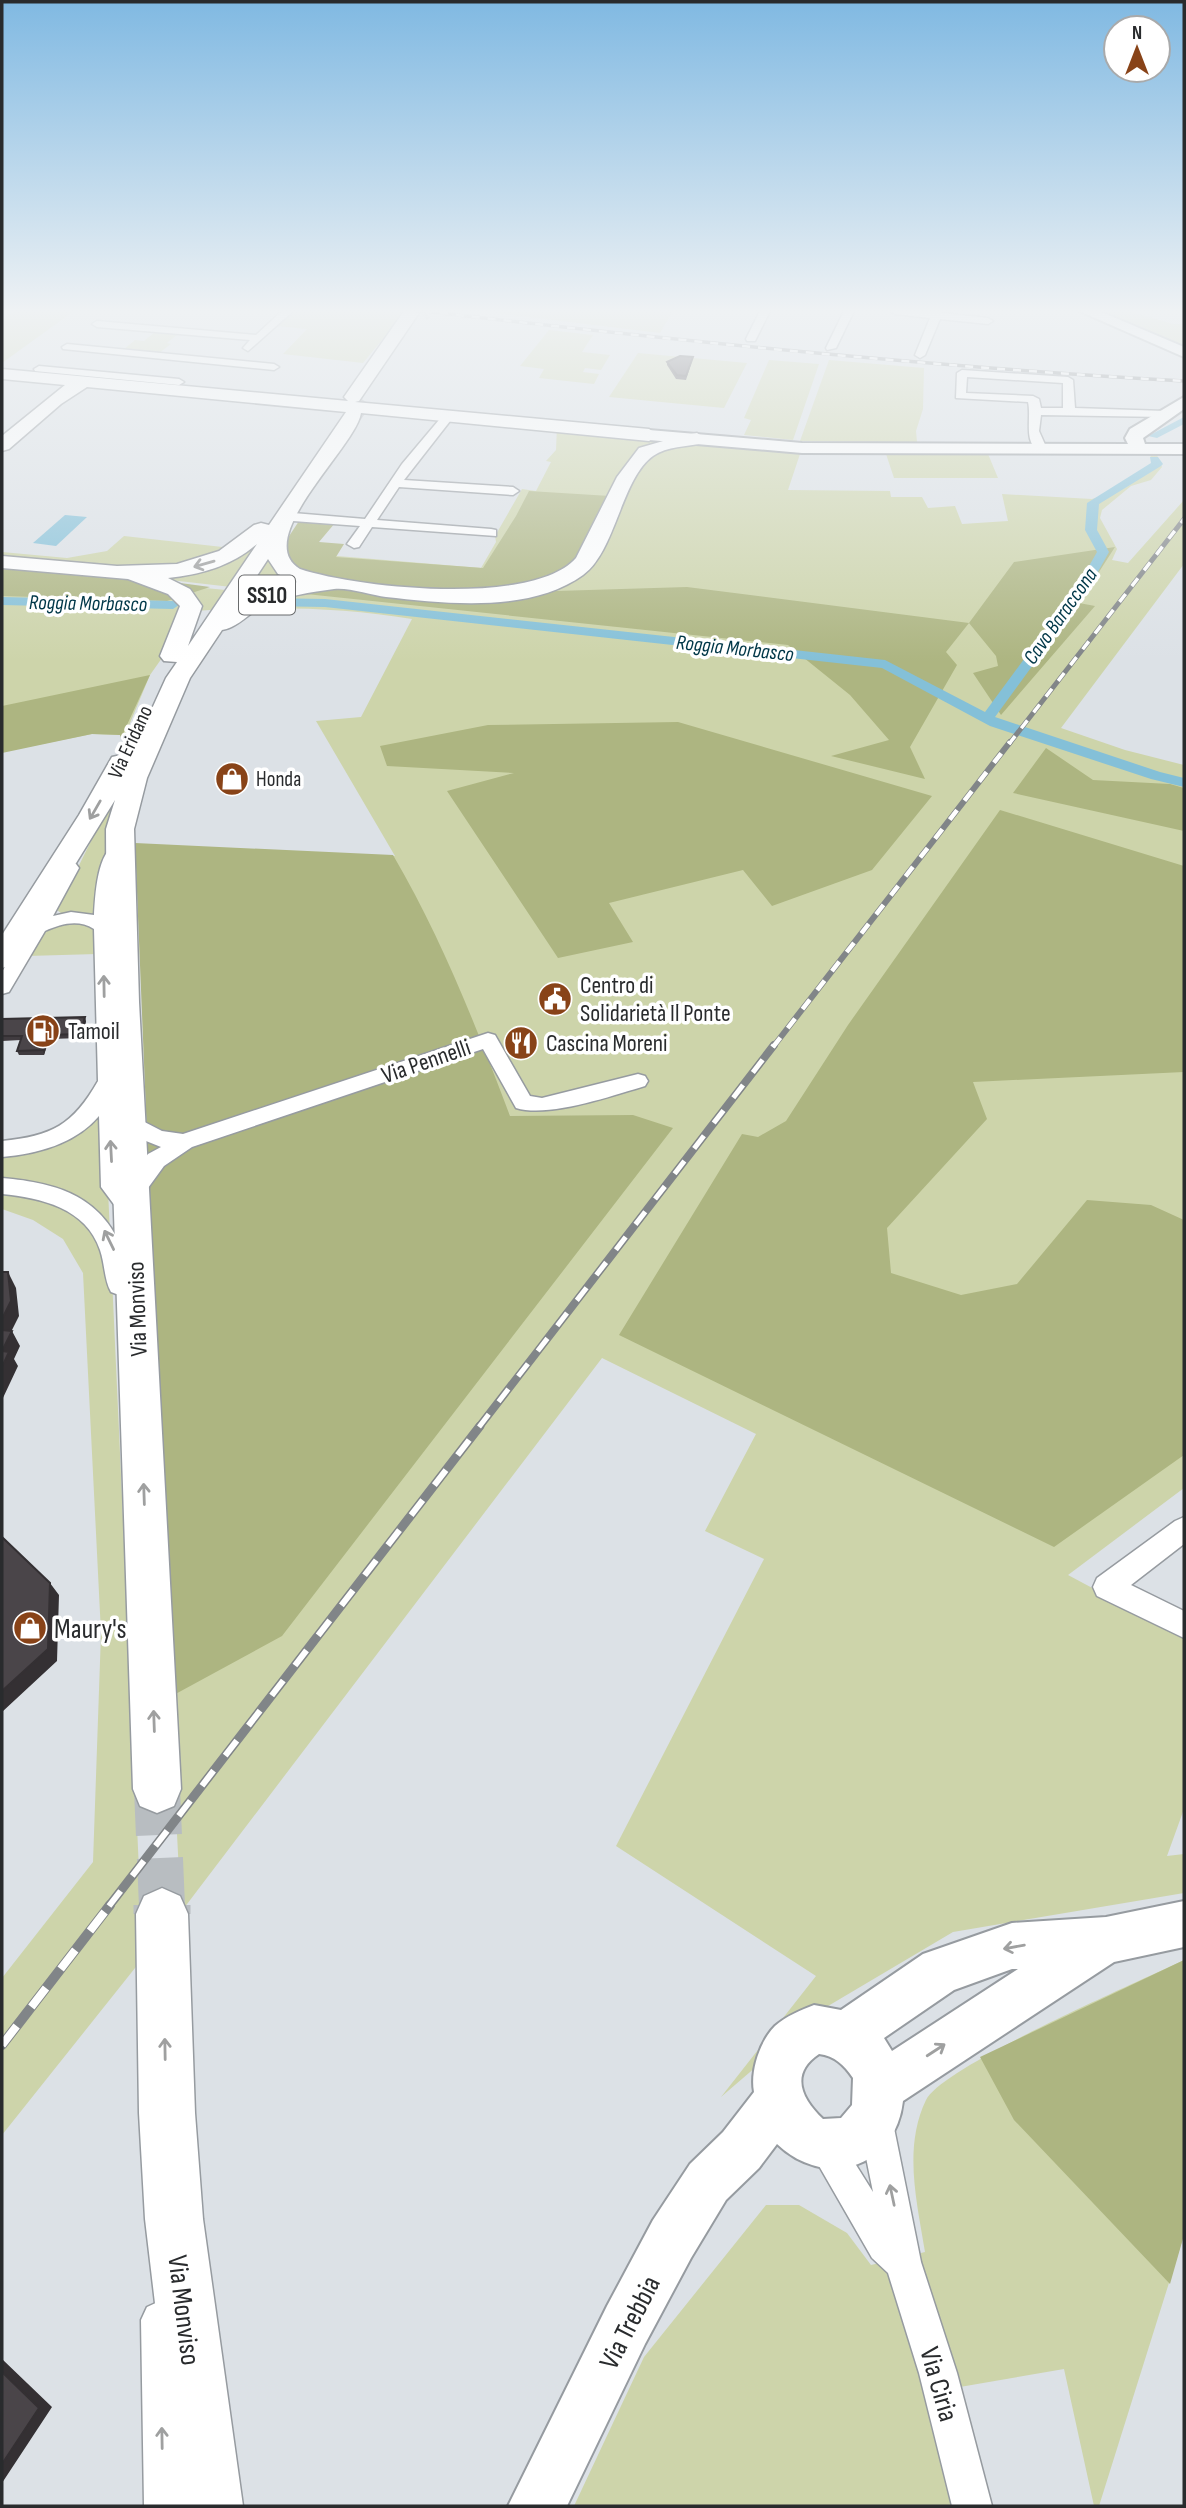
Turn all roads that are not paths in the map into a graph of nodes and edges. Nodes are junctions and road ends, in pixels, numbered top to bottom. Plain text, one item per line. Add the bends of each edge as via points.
1 (23, 428) edge
2 (339, 428) tunnel mouth
3 (439, 428) edge
4 (576, 428) edge
5 (1033, 428) edge
6 (1143, 428) edge
7 (697, 439) joint
8 (2, 445) edge
9 (643, 448) junction
10 (1041, 449) junction
11 (1139, 449) junction
12 (1184, 449) edge
13 (396, 482) junction
14 (513, 491) dead end
15 (369, 522) junction
16 (277, 525) junction
17 (491, 533) dead end
18 (354, 544) dead end
19 (2, 562) edge
20 (78, 569) junction
21 (356, 586) junction
22 (196, 648) junction
23 (169, 662) junction
24 (78, 838) junction
25 (120, 839) junction
26 (38, 927) junction
27 (103, 927) junction
28 (2, 958) edge
29 (2, 988) edge
30 (108, 1079) junction
31 (638, 1081) dead end
32 (129, 1122) junction
33 (184, 1142) junction
34 (2, 1149) edge
35 (2, 1186) edge
36 (132, 1203) junction
37 (142, 1451) junction
38 (1184, 1529) edge
39 (1184, 1625) edge
40 (157, 1789) tunnel mouth
41 (162, 1914) tunnel mouth
42 (1184, 1924) edge
43 (1106, 1940) junction
44 (847, 2035) junction
45 (877, 2101) junction
46 (167, 2113) junction
47 (798, 2123) junction
48 (174, 2219) junction
49 (903, 2262) junction
50 (164, 2506) edge
51 (211, 2506) edge
52 (241, 2506) edge
53 (537, 2506) edge
54 (972, 2506) edge

1 - 8 main road
2 - 16 main road
3 - 13 street
4 - 9 main road via 597,430
5 - 10 street
6 - 11 street via 1134,438
7 - 9 main road
7 - 10 street via 802,448
9 - 21 main road via 584,563 559,580 527,590 476,595
10 - 11 street
11 - 12 street
13 - 14 street
13 - 15 street
15 - 16 street
15 - 17 street
15 - 18 street
16 -> 20 main road via 228,555 187,569
16 - 21 main road via 274,554 283,568 311,579
16 - 22 main road, Via Eridano
16 - 23 main road, Via Eridano
19 - 20 main road
20 - 23 main road via 158,582 185,594 190,614
21 - 22 main road, SS10 via 303,587 255,599
22 - 25 main road, Via Eridano via 153,731 124,805
23 -> 24 main road, Via Eridano via 117,772
24 - 26 street via 72,863
24 - 28 main road, Via Eridano
25 - 27 street via 105,881
25 - 32 main road, Via Monviso
26 - 27 street via 73,917
26 - 29 street
30 -> 27 street
30 - 34 street via 101,1101 76,1126 38,1143
36 -> 30 street via 112,1187
31 - 33 street, Via Pennelli via 542,1105 523,1103 488,1040
32 - 33 street, Via Pennelli via 158,1139
32 - 36 main road, Via Monviso
33 - 36 street, Via Pennelli via 156,1160
37 -> 35 street via 123,1378 118,1265 104,1229 64,1197
36 - 37 main road, Via Monviso
40 -> 37 main road, Via Monviso
38 - 39 street via 1107,1587
46 -> 41 main road, Via Monviso
42 - 43 street, Via Trebbia
43 -> 44 street, Via Trebbia via 1012,1946 940,1971
45 -> 43 street, Via Trebbia
44 - 45 street via 869,2057
44 - 47 street via 814,2029 787,2046 777,2080
45 - 47 street, Via Trebbia via 867,2130 840,2145
49 -> 45 street, Via Ciria
46 - 48 main road, Via Monviso
50 -> 46 street, Via Monviso via 157,2216
47 - 49 street, Via Ciria via 885,2245
47 - 53 street, Via Trebbia via 741,2150 708,2182 626,2325
48 - 51 main road, Via Monviso
48 - 52 street via 214,2339
49 - 54 street, Via Ciria via 938,2372

